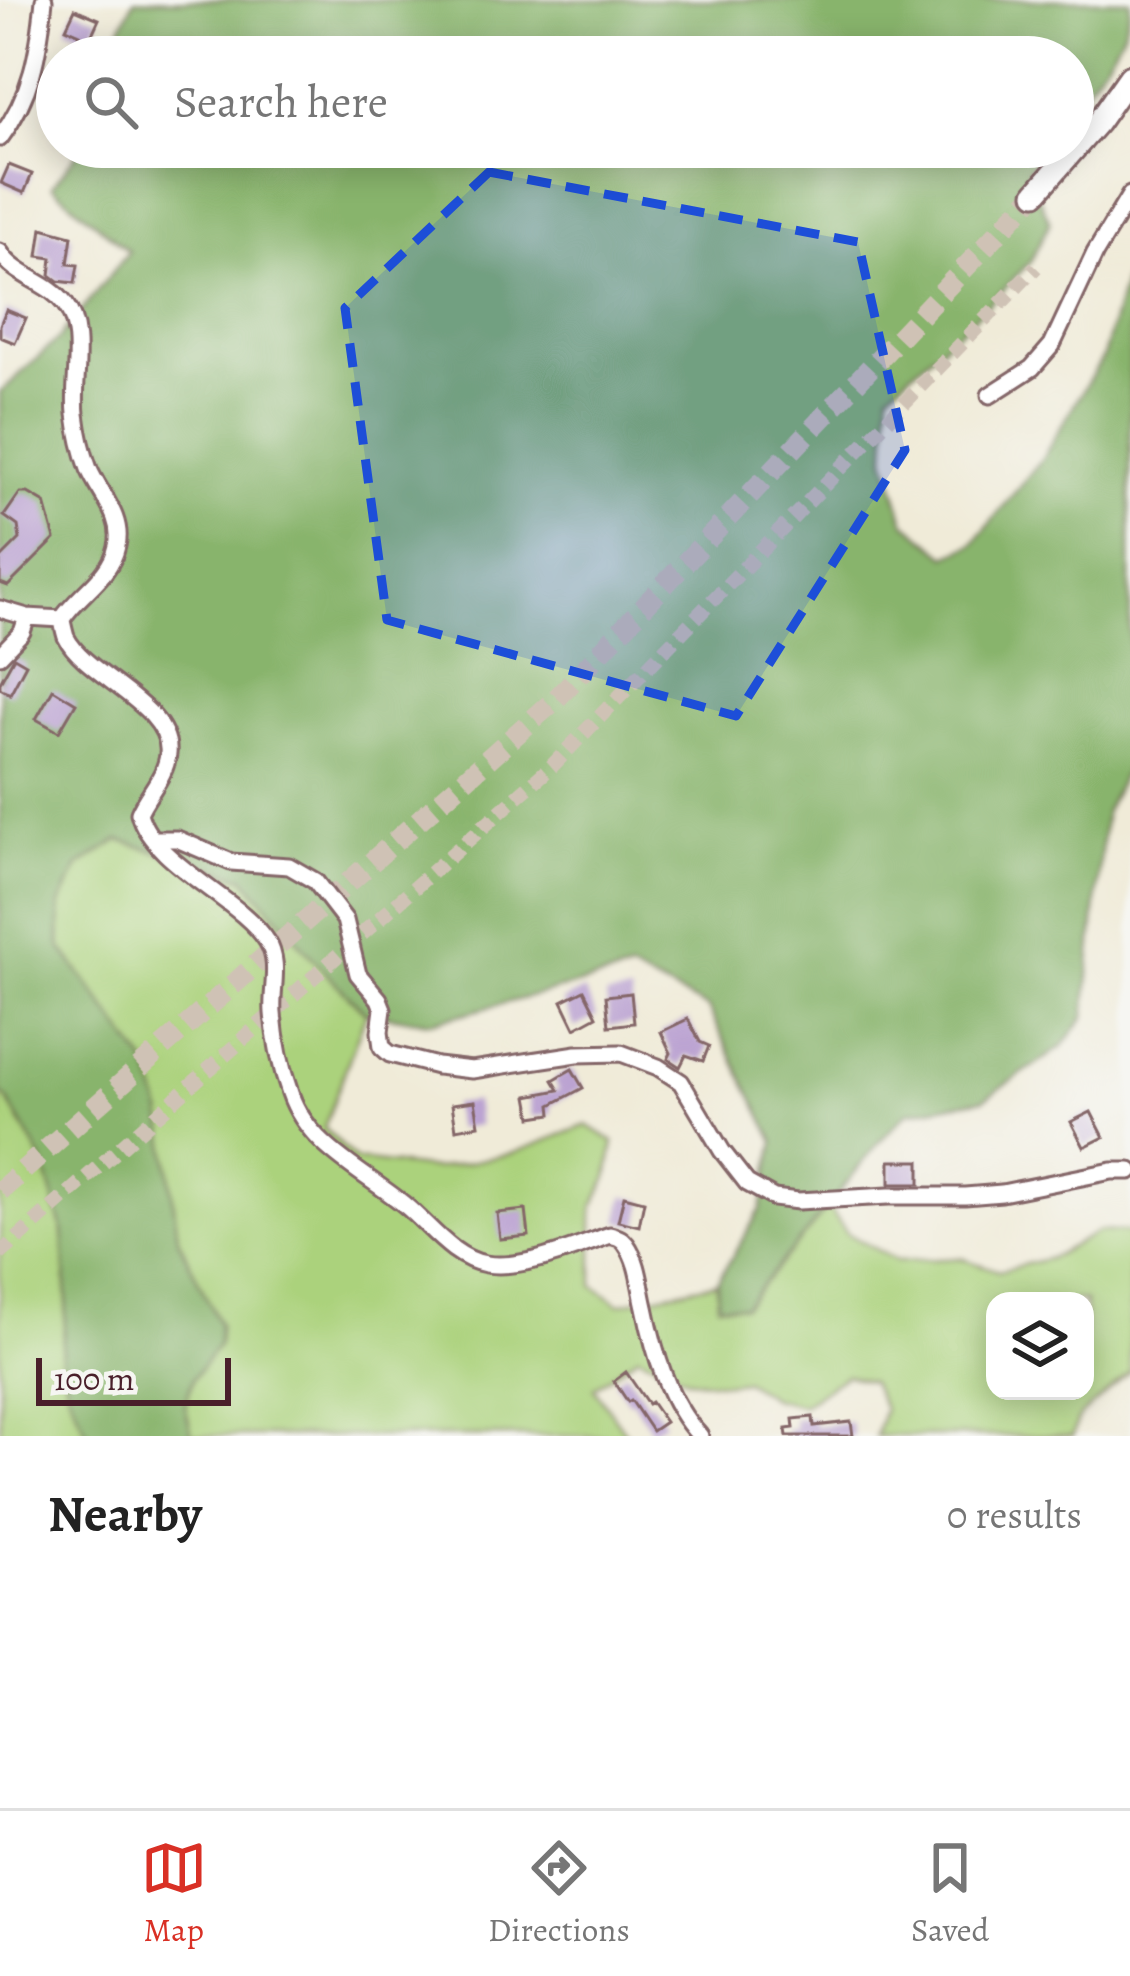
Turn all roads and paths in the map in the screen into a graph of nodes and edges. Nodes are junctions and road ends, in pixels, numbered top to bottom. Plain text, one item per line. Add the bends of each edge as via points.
1 (44, 0) edge
2 (41, 36) edge
3 (36, 60) edge
4 (1130, 76) edge
5 (1094, 125) edge
6 (0, 138) edge
7 (1057, 168) edge
8 (1036, 193) tunnel mouth
9 (1130, 195) edge
10 (0, 252) edge
11 (990, 395) dead end
12 (0, 609) edge
13 (27, 617) junction
14 (62, 619) junction
15 (0, 655) edge
16 (154, 839) junction
17 (1130, 1171) edge
18 (700, 1436) edge

1 - 2 street
3 - 6 street
4 - 5 highway
7 - 8 highway
9 - 11 street via 1052,346
10 - 14 street via 72,318 76,415 118,533 110,563
12 - 13 street
13 - 14 street
13 - 15 street
14 - 16 street via 79,654 165,736 161,775 139,813
16 - 17 street via 177,839 231,862 289,866 315,881 345,920 358,974 383,1009 382,1047 390,1054 472,1070 621,1053 658,1066 681,1082 747,1183 774,1198 964,1196
16 - 18 street via 267,941 284,1075 299,1114 323,1142 457,1252 486,1264 618,1237 635,1263 670,1389

